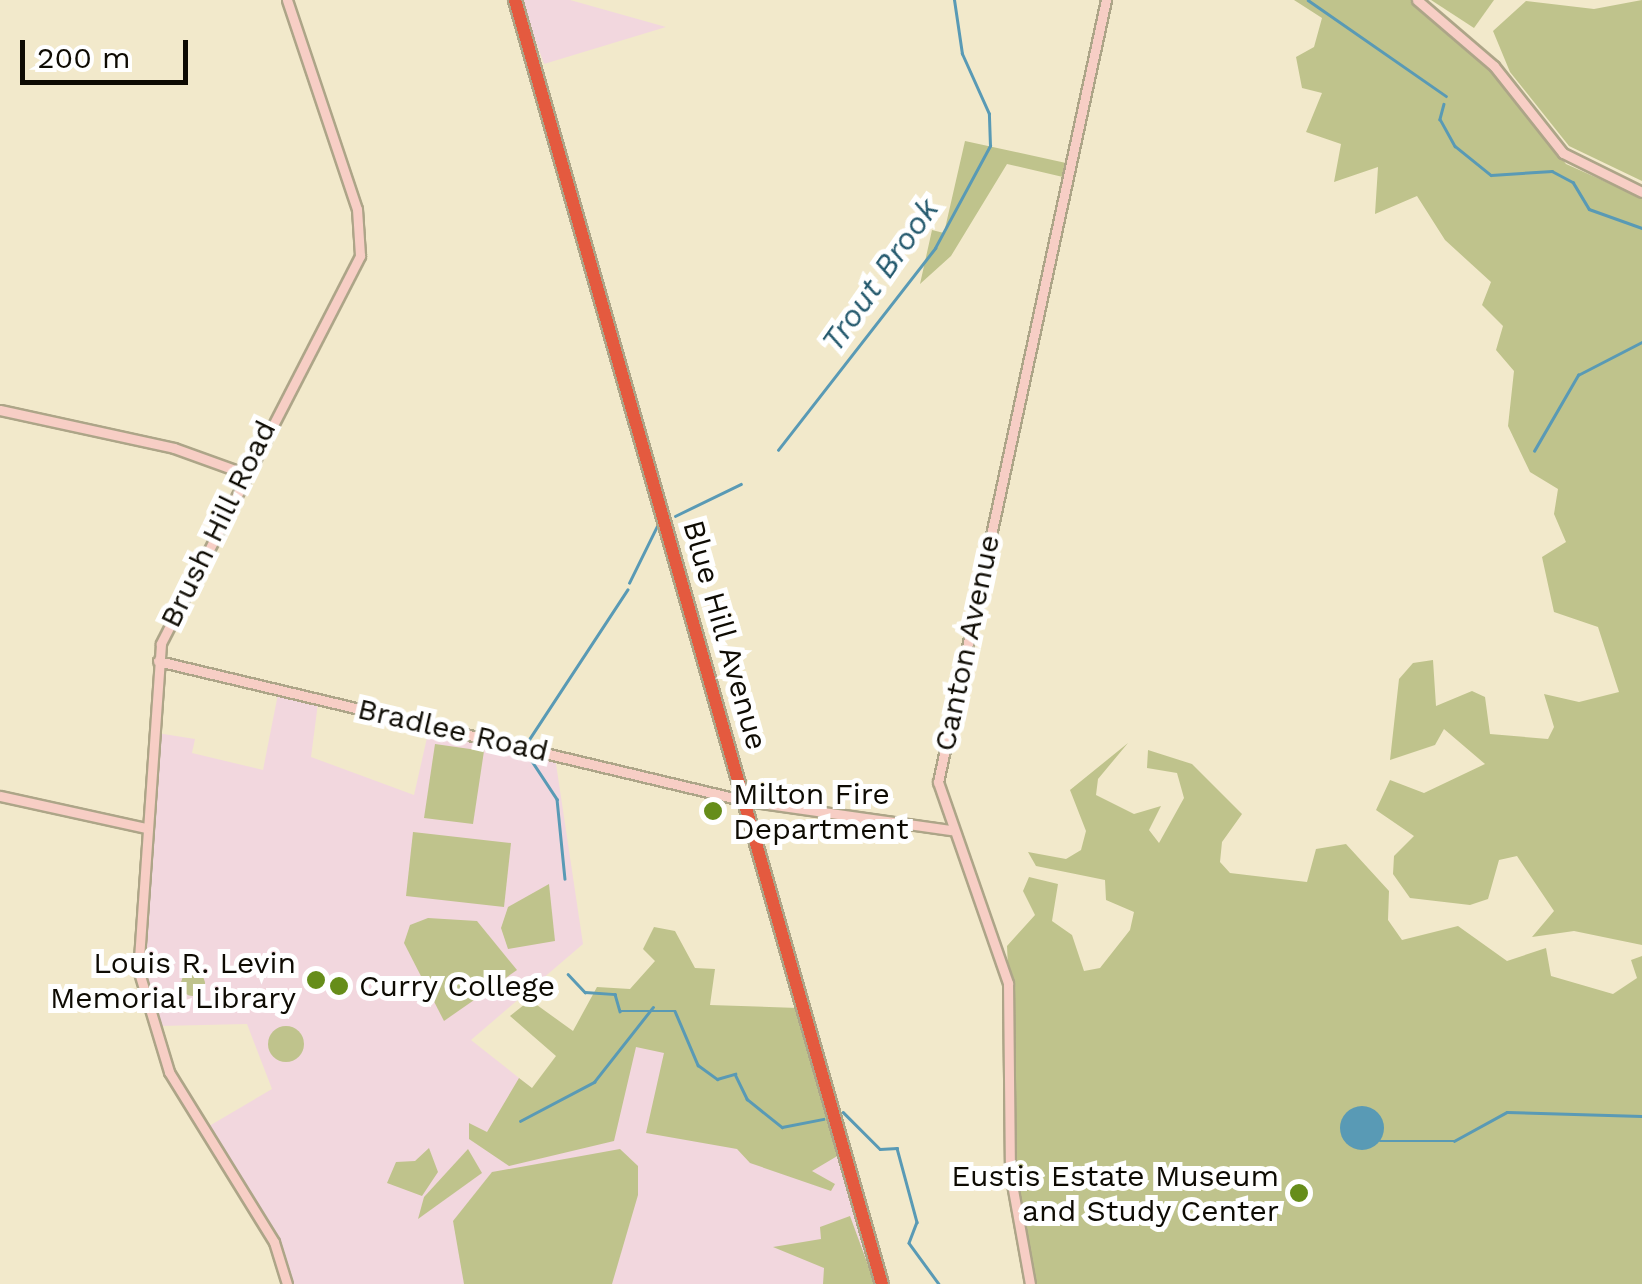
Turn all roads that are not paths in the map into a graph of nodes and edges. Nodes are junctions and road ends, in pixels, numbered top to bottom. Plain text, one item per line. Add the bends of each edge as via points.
1 (287, 0) edge
2 (516, 0) edge
3 (1106, 0) edge
4 (1417, 0) edge
5 (1642, 192) edge
6 (0, 410) edge
7 (243, 473) junction
8 (158, 662) junction
9 (0, 796) edge
10 (746, 801) junction
11 (949, 825) junction
12 (146, 828) junction
13 (287, 1284) edge
14 (882, 1284) edge
15 (1030, 1284) edge

1 - 7 street, Brush Hill Road via 356,209 361,250 348,290
2 - 10 highway, Blue Hill Avenue
3 - 11 street, Canton Avenue via 939,774
4 - 5 street via 1496,69 1563,153
6 - 7 street via 174,448
7 - 8 street, Brush Hill Road
8 - 10 street, Bradlee Road
8 - 12 street, Brush Hill Road
9 - 12 street
10 - 11 street, Bradlee Road via 920,827
10 - 14 highway, Blue Hill Avenue
11 - 15 street, Canton Avenue via 1011,998 1010,1173
12 - 13 street, Brush Hill Road via 142,998 191,1118 274,1242

